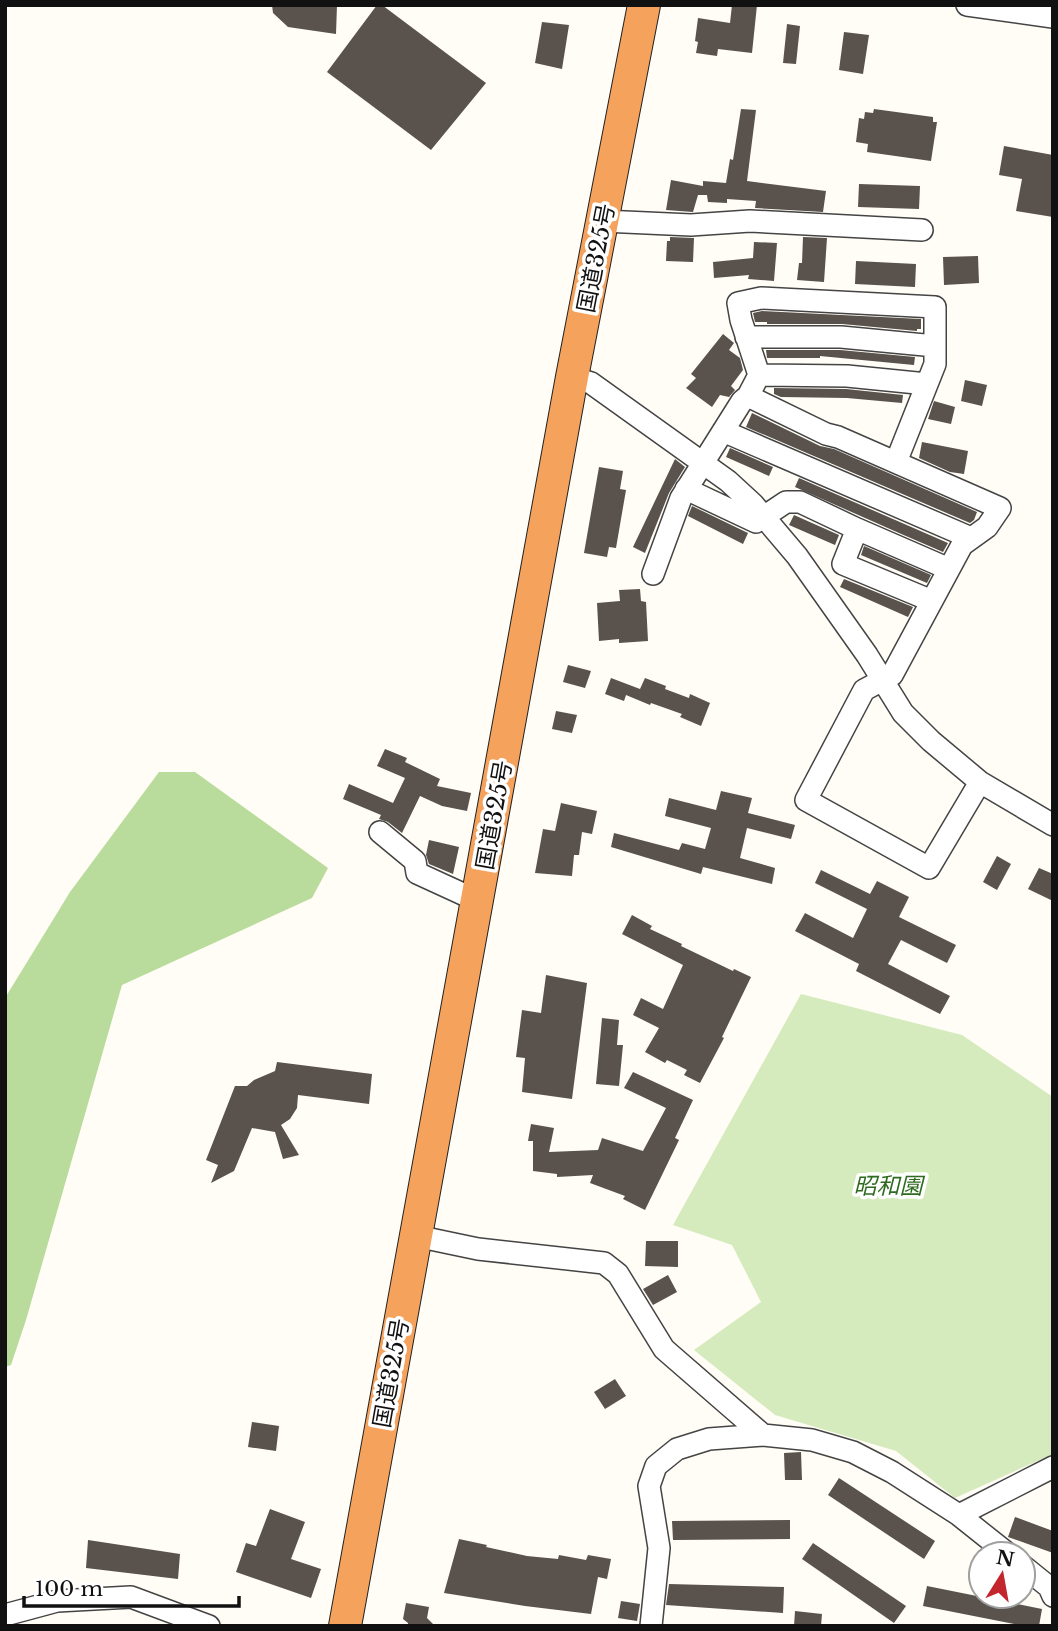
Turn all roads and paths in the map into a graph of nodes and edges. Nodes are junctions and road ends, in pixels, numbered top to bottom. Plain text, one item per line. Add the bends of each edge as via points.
1 (644, 5) edge
2 (661, 5) edge
3 (967, 5) edge
4 (1021, 9) edge
5 (1053, 17) edge
6 (612, 221) junction
7 (922, 230) dead end
8 (747, 337) junction
9 (935, 346) junction
10 (759, 375) junction
11 (582, 380) junction
12 (926, 384) junction
13 (748, 396) junction
14 (723, 431) junction
15 (896, 462) junction
16 (703, 463) junction
17 (686, 489) junction
18 (763, 516) junction
19 (857, 530) junction
20 (971, 538) junction
21 (949, 569) junction
22 (653, 574) dead end
23 (932, 601) junction
24 (882, 680) junction
25 (980, 782) junction
26 (1053, 825) edge
27 (380, 832) dead end
28 (478, 901) junction
29 (424, 1238) junction
30 (763, 1435) junction
31 (1053, 1467) edge
32 (959, 1515) junction
33 (990, 1540) edge
34 (1037, 1578) edge
35 (1052, 1590) edge
36 (5, 1615) edge
37 (209, 1626) edge
38 (345, 1626) edge
39 (364, 1626) edge
40 (651, 1626) edge

1 - 6 highway, 国道325号
2 - 6 highway, 国道325号
3 - 4 street
4 - 5 street
6 - 7 street via 691,225 750,220
6 - 11 highway, 国道325号
8 - 9 street via 841,337
8 - 9 street via 738,303 761,298 810,299 935,307
8 - 10 street
9 - 12 street
10 - 12 street via 847,376
10 - 13 street
11 - 16 street
11 - 28 highway, 国道325号
11 - 29 highway, 国道325号 via 531,716
12 - 15 street
13 - 14 street
13 - 15 street via 826,435
14 - 16 street
14 - 20 street
15 - 20 street via 1000,508 988,527
16 - 17 street
16 - 18 street
17 - 18 street via 756,522
17 - 22 street
18 - 19 street via 786,502 800,502
18 - 24 street via 797,556
19 - 21 street
19 - 23 street via 844,564
20 - 21 street
21 - 23 street
23 - 24 street via 891,675
24 - 25 street via 903,713
24 - 25 street via 864,690 806,800 929,868
25 - 26 street
27 - 28 street via 415,861 417,873
28 - 29 highway, 国道325号
29 - 30 street via 604,1264 618,1274 664,1349
29 - 38 highway, 国道325号
29 - 39 highway, 国道325号
30 - 32 street via 813,1440 853,1452
30 - 40 street via 709,1439 677,1449 656,1466 649,1486 659,1548
31 - 32 street
32 - 33 street
34 - 35 street
36 - 37 street via 57,1601 131,1597

